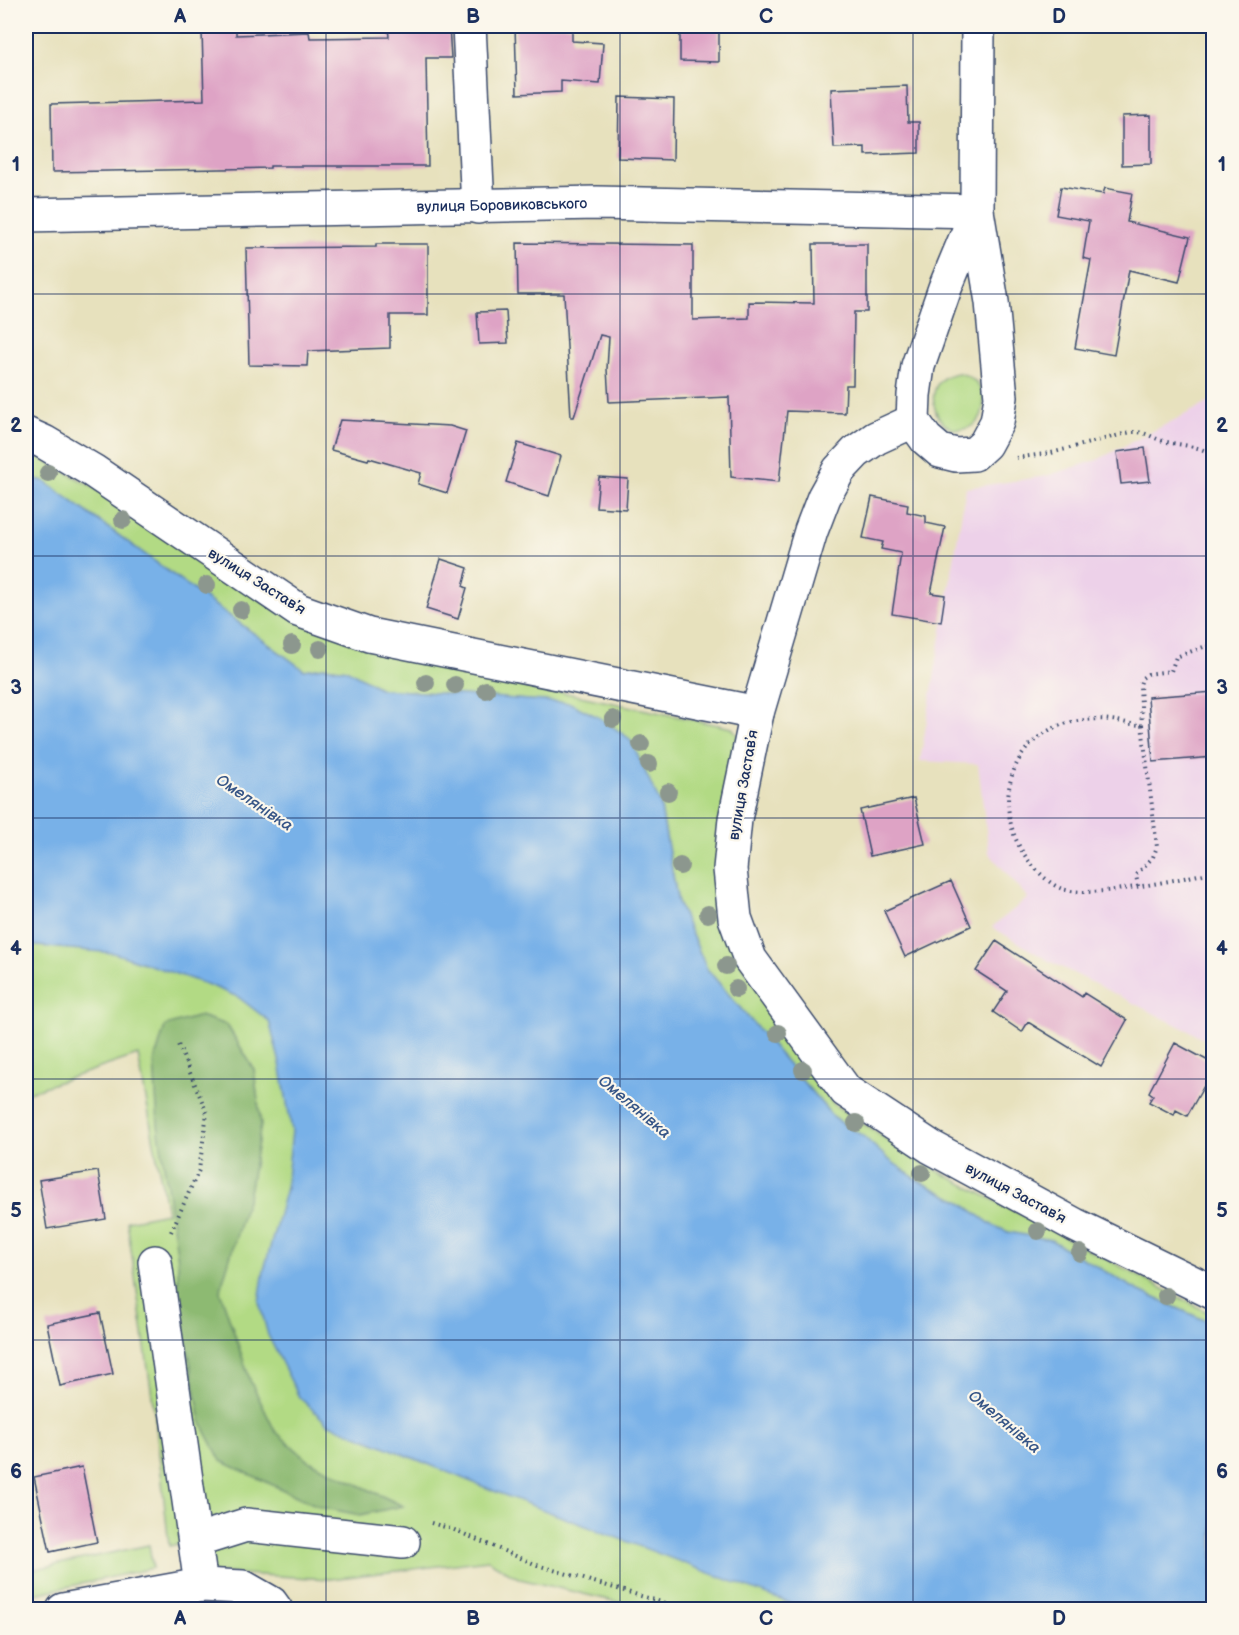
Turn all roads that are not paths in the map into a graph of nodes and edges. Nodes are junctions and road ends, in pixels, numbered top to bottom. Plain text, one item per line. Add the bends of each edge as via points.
1 (469, 26) edge
2 (978, 26) edge
3 (478, 207) junction
4 (977, 211) junction
5 (26, 215) edge
6 (913, 422) junction
7 (26, 434) edge
8 (757, 713) junction
9 (155, 1262) road end
10 (1214, 1293) edge
11 (413, 1531) road end
12 (195, 1541) junction
13 (201, 1585) junction
14 (63, 1610) edge
15 (276, 1610) edge

1 - 3 street
2 - 4 street
3 - 4 street, вулиця Боровиковського via 597,203
3 - 5 street, вулиця Боровиковського
4 - 6 street via 918,366
4 - 6 street via 993,302 1000,396 997,422 985,444 974,454 956,455 940,451
6 - 8 street via 876,438 856,452 839,470 824,497
7 - 8 street, вулиця Заставʼя via 93,471 297,610 328,622 369,635
8 - 10 street, вулиця Заставʼя via 735,819 730,869 735,918 750,959 846,1091 931,1147 1075,1225
9 - 12 street
11 - 12 street via 246,1525
12 - 13 street
13 - 14 street
13 - 15 street via 243,1587

